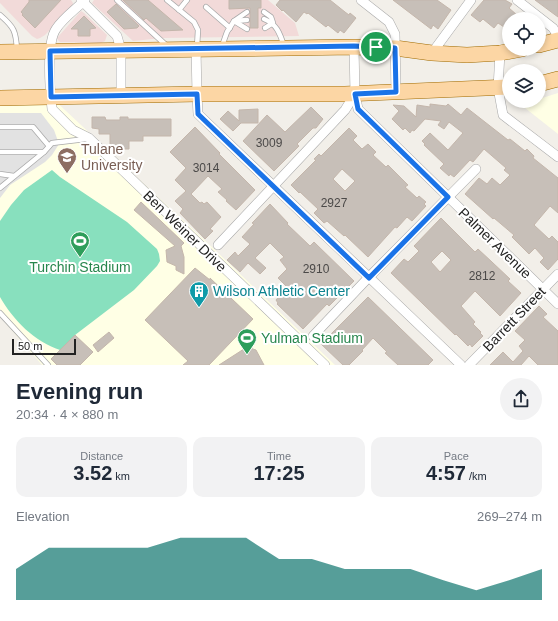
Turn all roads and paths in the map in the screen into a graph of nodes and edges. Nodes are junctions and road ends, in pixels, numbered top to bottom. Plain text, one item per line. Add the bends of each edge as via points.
1 (117, 0) edge
2 (167, 0) edge
3 (188, 0) edge
4 (361, 0) edge
5 (471, 0) edge
6 (517, 0) edge
7 (83, 1) edge
8 (206, 7) dead end
9 (179, 10) junction
10 (247, 12) dead end
11 (264, 12) dead end
12 (0, 15) edge
13 (264, 19) dead end
14 (247, 20) dead end
15 (234, 21) junction
16 (273, 23) junction
17 (230, 28) junction
18 (265, 28) dead end
19 (247, 29) dead end
20 (558, 36) edge
21 (558, 40) edge
22 (546, 43) edge
23 (354, 46) junction
24 (285, 47) junction
25 (196, 48) junction
26 (221, 48) junction
27 (395, 48) junction
28 (169, 49) junction
29 (120, 50) junction
30 (18, 51) junction
31 (50, 51) junction
32 (0, 52) edge
33 (432, 53) junction
34 (500, 53) joint
35 (502, 70) edge
36 (558, 79) edge
37 (546, 82) edge
38 (502, 88) edge
39 (396, 92) junction
40 (197, 94) junction
41 (355, 94) junction
42 (121, 96) junction
43 (51, 97) junction
44 (0, 98) edge
45 (503, 108) edge
46 (0, 126) edge
47 (89, 138) junction
48 (49, 146) junction
49 (0, 152) edge
50 (44, 152) junction
51 (558, 157) edge
52 (476, 169) dead end
53 (0, 174) edge
54 (14, 176) junction
55 (274, 186) junction
56 (0, 188) edge
57 (448, 197) junction
58 (218, 245) dead end
59 (558, 274) edge
60 (369, 278) junction
61 (543, 290) junction
62 (558, 304) edge
63 (0, 313) edge
64 (314, 336) dead end
65 (48, 365) edge
66 (325, 365) edge
67 (461, 365) edge
68 (469, 365) edge

1 - 28 lane
2 - 9 lane
3 - 9 lane
4 - 27 street via 389,22 395,34
5 - 33 street
6 - 20 street via 553,28
7 - 29 street via 117,36
7 - 31 street, Ben Weiner Drive via 55,30
8 - 17 lane
9 - 25 lane via 194,22 198,30
10 - 15 lane
11 - 16 lane via 271,17
12 - 30 lane via 12,25
13 - 16 lane
14 - 15 lane
15 - 17 lane
15 - 19 lane
16 - 18 lane
16 - 24 lane
17 - 26 lane
21 - 22 main road
23 - 24 main road
23 - 27 main road
23 - 41 street, Palmer Avenue
24 - 26 main road
25 - 26 main road
25 - 28 main road
25 - 40 street
27 - 33 main road
27 - 39 street
28 - 29 main road
29 - 31 main road
29 - 42 street
30 - 31 main road
30 - 32 main road
31 - 43 street, Ben Weiner Drive
33 - 34 main road
34 - 35 street
36 - 37 main road
38 - 39 main road
39 - 41 main road
40 - 41 main road
40 - 42 main road
40 - 55 street via 198,114
41 - 55 street via 345,110
41 - 57 street, Palmer Avenue via 358,109
42 - 43 main road
43 - 44 main road
43 - 47 street, Ben Weiner Drive via 52,109 73,130
45 - 51 street via 503,115
46 - 48 lane via 33,127
47 - 48 lane via 52,143
47 - 66 street, Ben Weiner Drive
48 - 50 lane
49 - 50 lane
50 - 54 lane
52 - 57 street
53 - 54 lane
54 - 56 lane
55 - 58 street
55 - 60 street
57 - 60 street
57 - 61 street, Palmer Avenue
59 - 61 street, Barrett Street
60 - 64 street
60 - 67 street
61 - 62 street, Palmer Avenue
61 - 68 street, Barrett Street
63 - 65 lane

